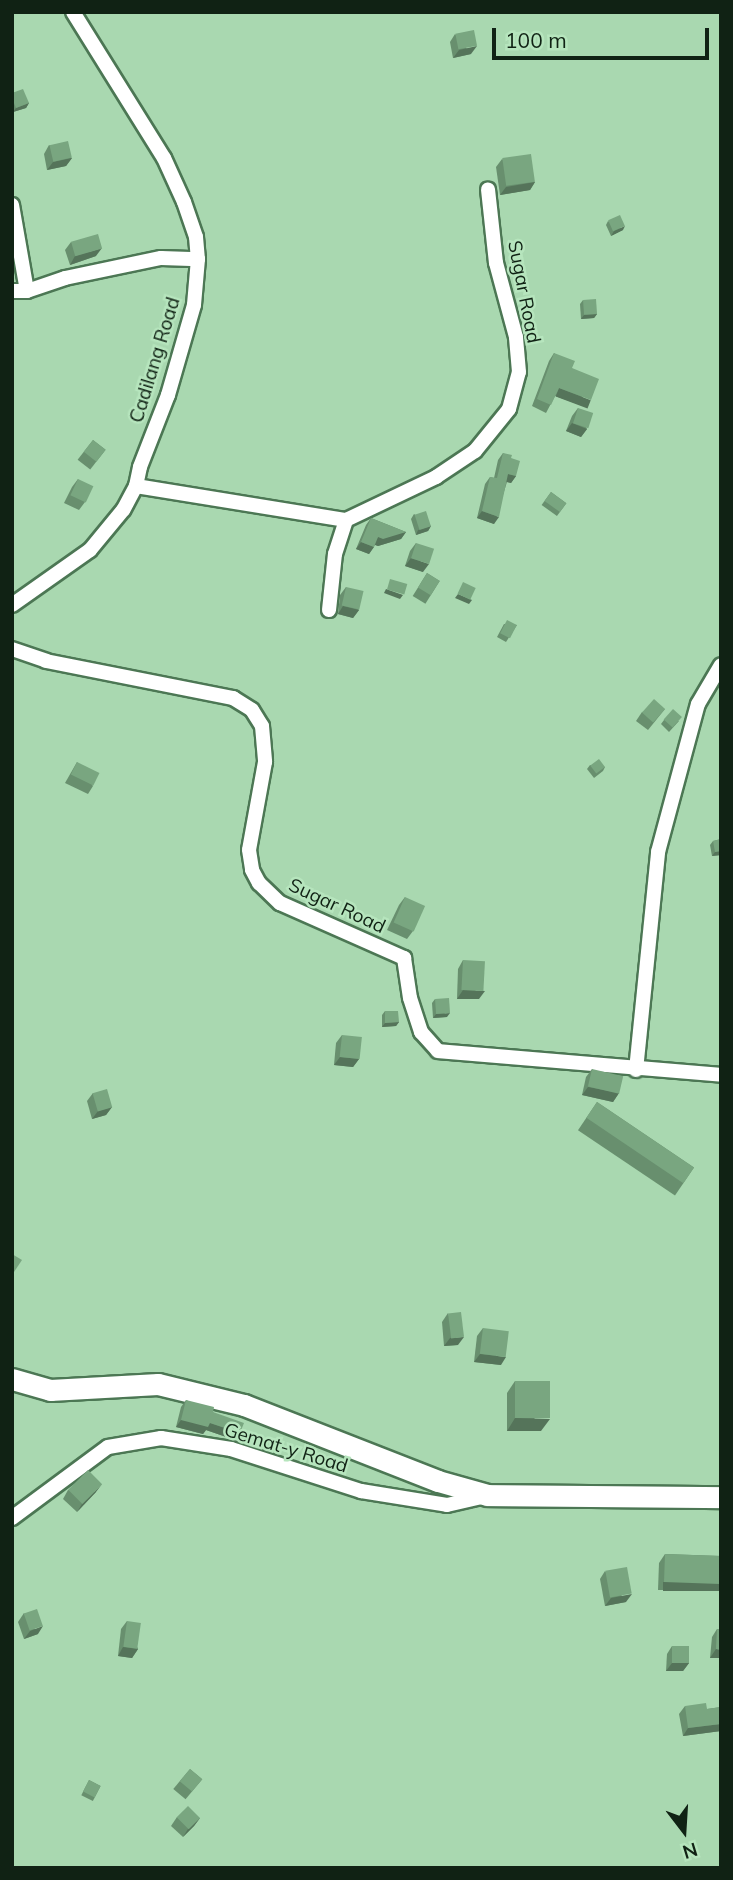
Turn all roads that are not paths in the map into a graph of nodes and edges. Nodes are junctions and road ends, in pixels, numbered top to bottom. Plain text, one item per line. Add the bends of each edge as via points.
1 (73, 12) edge
2 (488, 189) dead end
3 (12, 205) edge
4 (198, 259) junction
5 (20, 291) edge
6 (136, 486) junction
7 (346, 520) junction
8 (12, 605) edge
9 (329, 610) dead end
10 (12, 649) edge
11 (721, 665) edge
12 (636, 1070) junction
13 (721, 1075) edge
14 (12, 1379) edge
15 (487, 1495) junction
16 (721, 1497) edge
17 (12, 1518) edge

1 - 4 street, Cadilang Road via 164,158 196,237
2 - 7 street, Sugar Road via 496,263 516,337 519,372 509,409 475,451 436,477
3 - 5 street
4 - 5 street via 161,258
4 - 6 street, Cadilang Road via 194,305
6 - 7 street
6 - 8 street, Cadilang Road via 90,550
7 - 9 street via 335,554
10 - 12 street, Sugar Road via 46,662 233,698 252,710 262,726 265,762 249,850 259,883 280,903 404,958 421,1032 438,1051
11 - 12 street via 698,704 658,852
12 - 13 street, Sugar Road
14 - 15 street via 50,1390 158,1384 244,1405 438,1481
15 - 16 street
15 - 17 street, Gemat-y Road via 447,1504 361,1491 231,1449 161,1438 108,1447

